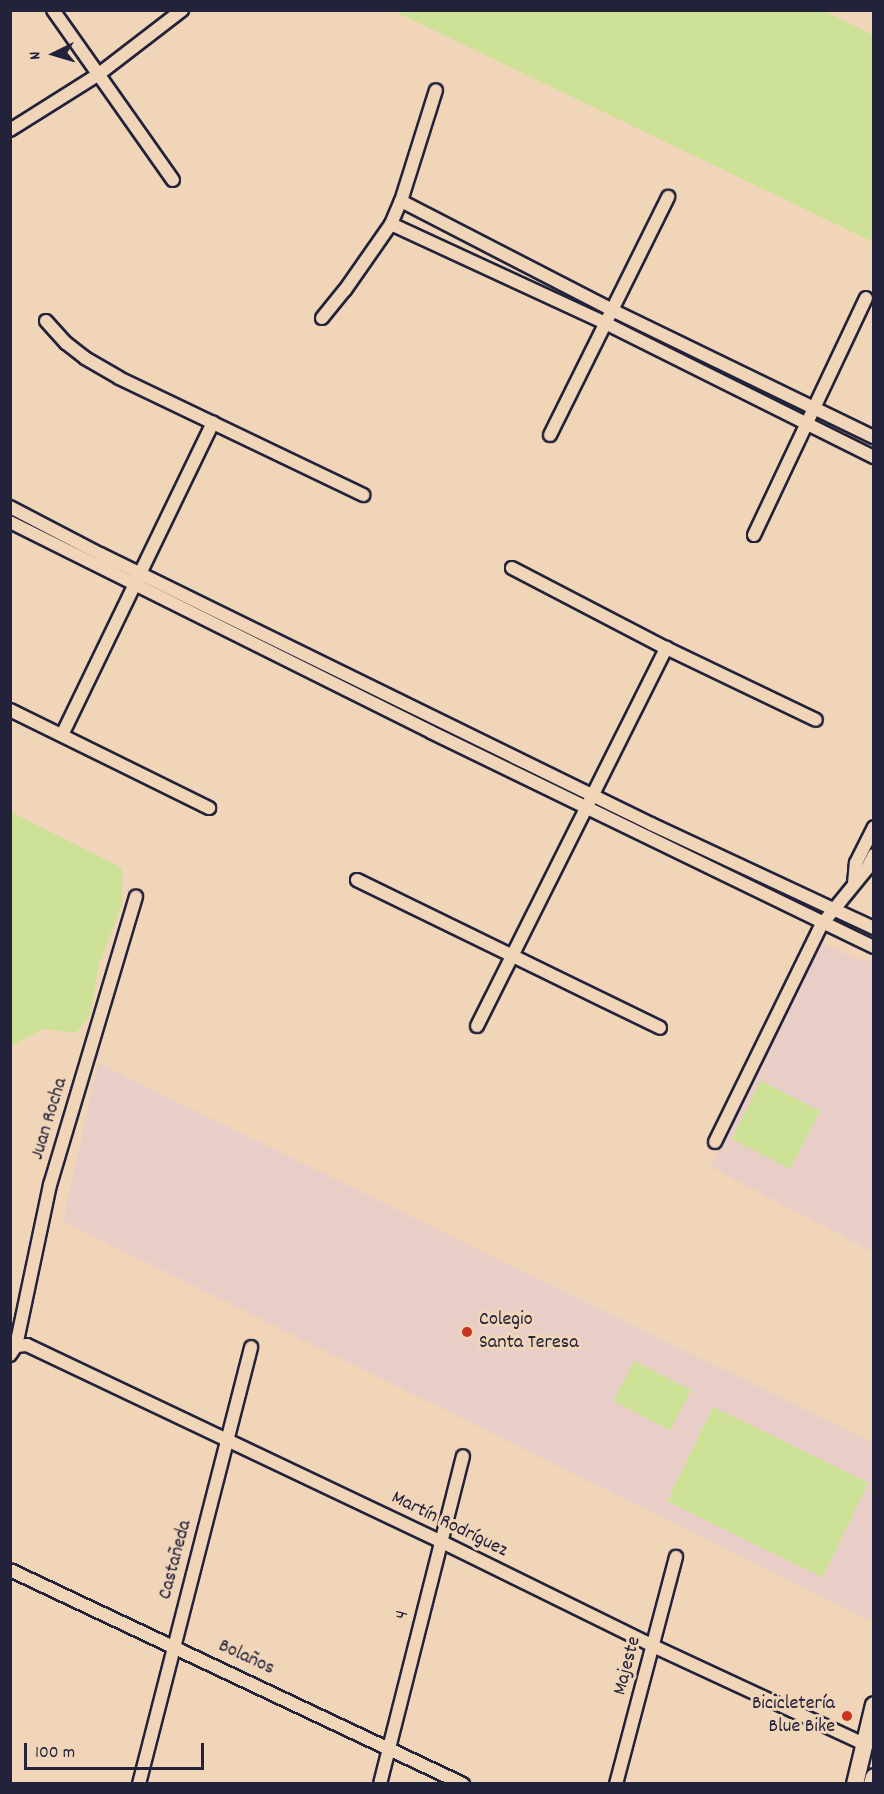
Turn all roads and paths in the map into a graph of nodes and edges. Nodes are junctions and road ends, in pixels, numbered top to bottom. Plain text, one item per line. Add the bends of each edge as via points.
1 (53, 10) edge
2 (182, 10) edge
3 (99, 74) junction
4 (436, 90) dead end
5 (10, 130) edge
6 (173, 180) dead end
7 (668, 197) dead end
8 (402, 201) junction
9 (391, 224) junction
10 (866, 298) dead end
11 (612, 310) junction
12 (322, 318) dead end
13 (46, 321) dead end
14 (605, 323) junction
15 (814, 409) junction
16 (213, 423) junction
17 (807, 423) junction
18 (550, 435) dead end
19 (873, 436) edge
20 (873, 457) edge
21 (363, 495) dead end
22 (10, 507) edge
23 (10, 522) edge
24 (754, 536) dead end
25 (512, 568) dead end
26 (142, 573) junction
27 (135, 585) junction
28 (666, 648) junction
29 (365, 682) junction
30 (359, 696) junction
31 (10, 710) edge
32 (816, 720) dead end
33 (62, 735) junction
34 (594, 795) junction
35 (209, 808) dead end
36 (588, 808) junction
37 (873, 827) edge
38 (873, 855) edge
39 (357, 880) dead end
40 (854, 885) junction
41 (136, 897) dead end
42 (832, 911) junction
43 (822, 924) junction
44 (873, 928) edge
45 (873, 947) edge
46 (513, 956) junction
47 (477, 1026) dead end
48 (660, 1028) dead end
49 (715, 1142) dead end
50 (251, 1347) dead end
51 (13, 1350) edge
52 (228, 1441) junction
53 (463, 1456) dead end
54 (442, 1542) junction
55 (676, 1557) dead end
56 (10, 1570) edge
57 (174, 1646) junction
58 (653, 1647) junction
59 (873, 1705) edge
60 (869, 1743) edge
61 (389, 1748) junction
62 (866, 1764) edge
63 (873, 1778) edge
64 (139, 1784) edge
65 (380, 1784) edge
66 (464, 1784) edge
67 (616, 1784) edge
68 (855, 1784) edge
69 (872, 1784) edge

1 - 3 street
2 - 3 street
3 - 5 street
3 - 6 street
4 - 8 street
7 - 11 street
8 - 9 street
8 - 11 street
9 - 12 street
9 - 14 street
10 - 15 street
11 - 14 street
11 - 15 street
13 - 16 street via 66,343 96,365
14 - 17 street
14 - 18 street
15 - 17 street
15 - 19 street
16 - 21 street
16 - 26 street
17 - 20 street
17 - 24 street
22 - 26 street
23 - 27 street
25 - 28 street
26 - 27 street
26 - 29 street
27 - 30 street
27 - 33 street
28 - 32 street
28 - 34 street
29 - 30 street
29 - 34 street
30 - 36 street
31 - 33 street
33 - 35 street
34 - 36 street
34 - 42 street
36 - 43 street
36 - 46 street
37 - 40 street via 856,863
38 - 40 street
39 - 46 street
40 - 42 street
41 - 51 street, Juan Rocha via 41,1219
42 - 43 street
42 - 44 street
43 - 45 street
43 - 49 street
46 - 47 street
46 - 48 street
50 - 52 street, Castañeda
51 - 52 street, Martín Rodríguez via 27,1345
52 - 54 street, Martín Rodríguez
52 - 57 street, Castañeda
53 - 54 street, 4
54 - 58 street, Martín Rodríguez
54 - 61 street, 4
55 - 58 street, Majeste
56 - 57 street, Bolaños
57 - 61 street, Bolaños
57 - 64 street, Castañeda
58 - 60 street, Martín Rodríguez
58 - 67 street, Majeste
59 - 60 main road
60 - 62 main road
61 - 65 street, 4
61 - 66 street, Bolaños
62 - 68 main road
63 - 69 main road

